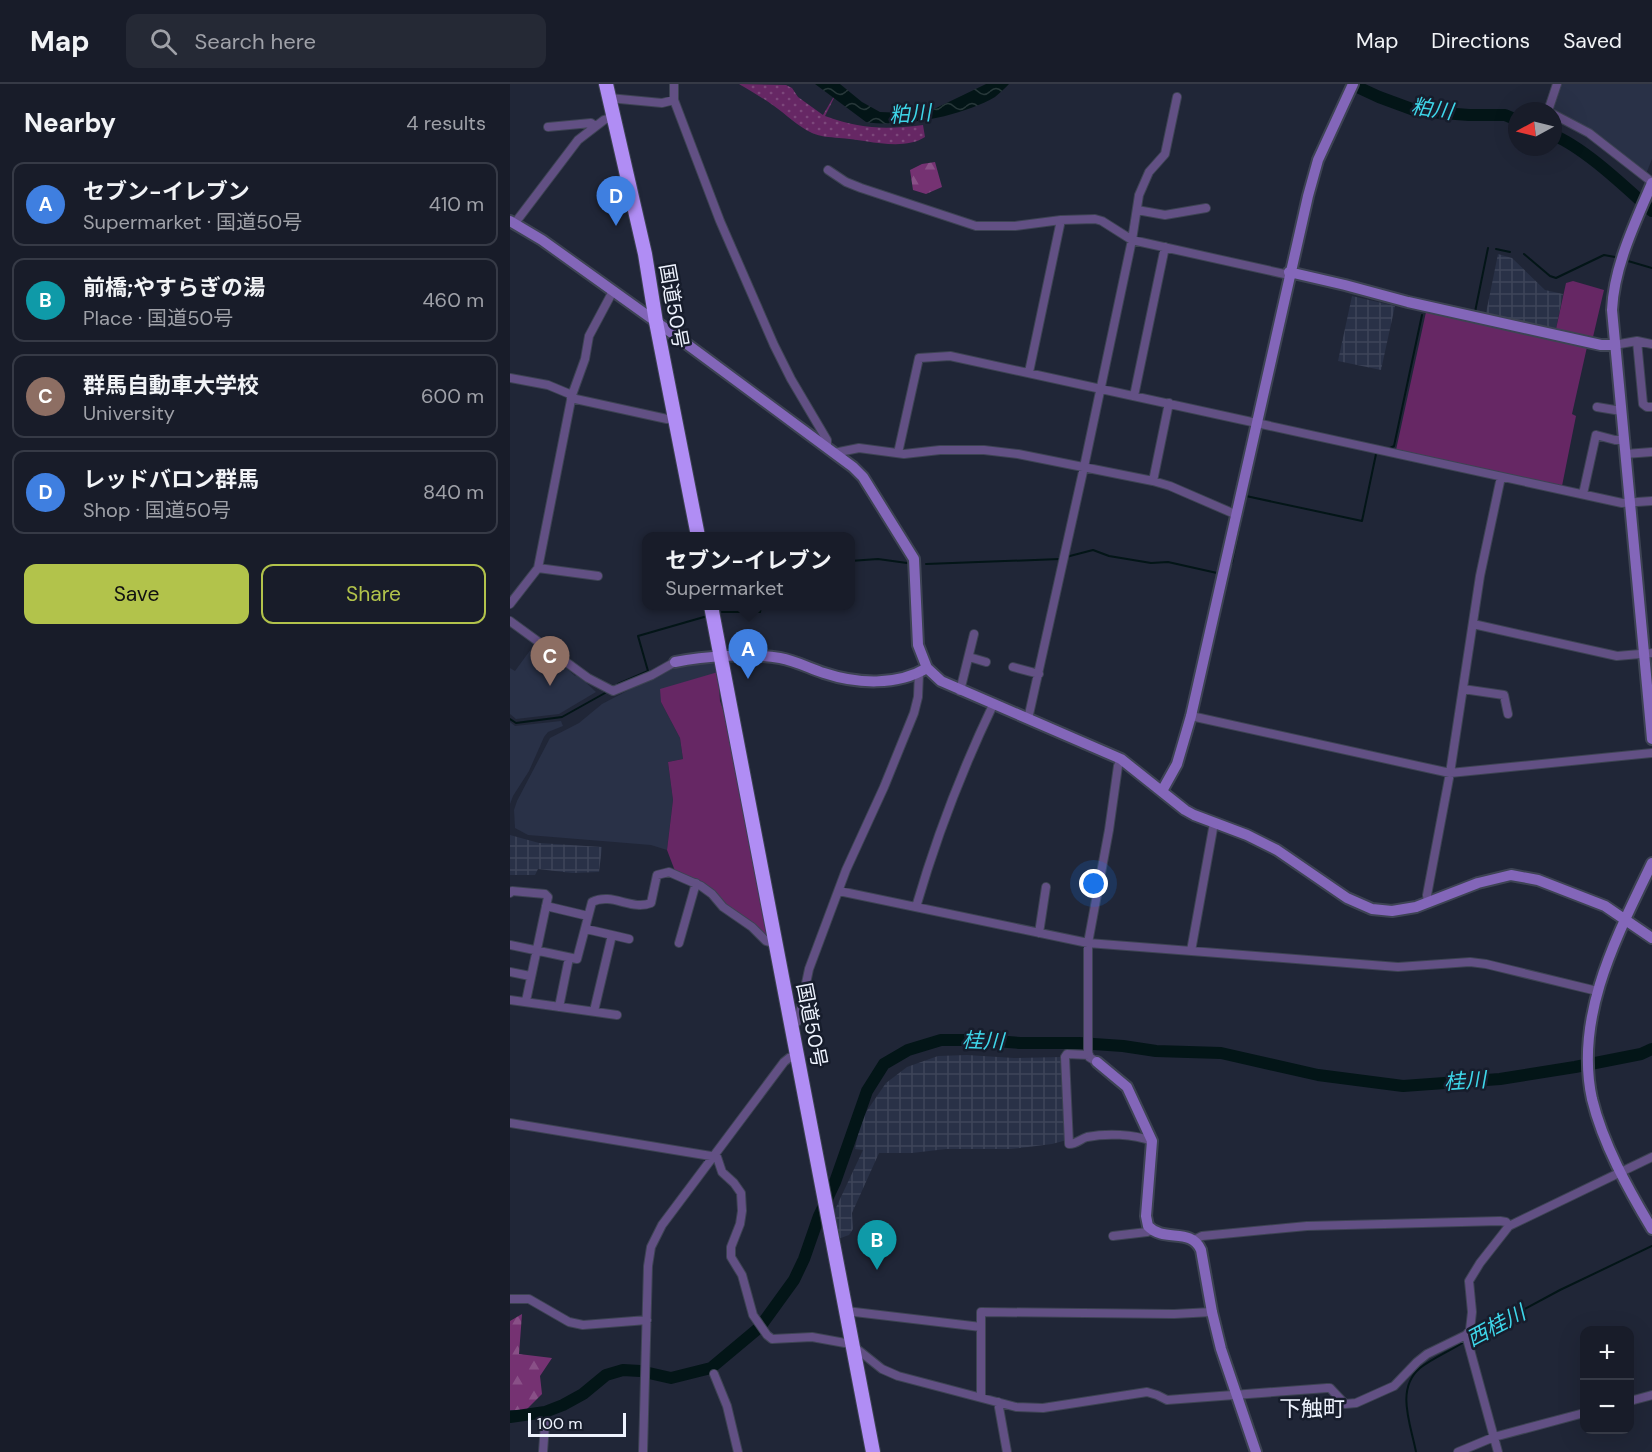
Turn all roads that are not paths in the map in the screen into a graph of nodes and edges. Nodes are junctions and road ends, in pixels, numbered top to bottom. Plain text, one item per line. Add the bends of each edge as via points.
1 (674, 84) edge
2 (1353, 84) edge
3 (1557, 84) edge
4 (607, 91) edge
5 (1177, 97) dead end
6 (674, 100) junction
7 (1551, 102) edge
8 (613, 117) junction
9 (1562, 119) edge
10 (595, 126) junction
11 (548, 128) dead end
12 (828, 170) dead end
13 (1651, 184) edge
14 (1206, 208) dead end
15 (1137, 210) junction
16 (1061, 220) junction
17 (512, 222) edge
18 (1132, 240) junction
19 (1164, 247) junction
20 (1289, 274) junction
21 (613, 291) junction
22 (656, 322) junction
23 (1637, 341) junction
24 (1652, 344) edge
25 (1614, 345) junction
26 (1029, 372) junction
27 (510, 378) edge
28 (1101, 388) junction
29 (571, 396) junction
30 (1134, 396) junction
31 (1169, 404) junction
32 (1597, 407) dead end
33 (1652, 407) edge
34 (1621, 411) junction
35 (675, 418) junction
36 (1257, 422) junction
37 (1624, 440) junction
38 (830, 450) junction
39 (1652, 452) edge
40 (898, 453) junction
41 (1625, 454) junction
42 (1084, 467) junction
43 (1501, 477) junction
44 (1153, 481) junction
45 (1583, 494) junction
46 (1652, 501) edge
47 (1630, 503) junction
48 (1237, 515) junction
49 (697, 532) edge
50 (538, 568) junction
51 (598, 576) dead end
52 (510, 604) edge
53 (712, 610) edge
54 (510, 621) edge
55 (1473, 624) junction
56 (974, 634) dead end
57 (1648, 653) edge
58 (721, 656) junction
59 (969, 657) junction
60 (675, 662) joint
61 (986, 662) dead end
62 (1013, 667) dead end
63 (923, 671) junction
64 (1039, 674) junction
65 (1463, 689) junction
66 (960, 691) junction
67 (993, 705) junction
68 (1508, 714) dead end
69 (1191, 716) junction
70 (1028, 719) junction
71 (1652, 739) edge
72 (1652, 753) edge
73 (1121, 759) junction
74 (1450, 773) junction
75 (1162, 791) junction
76 (1214, 823) junction
77 (1652, 863) edge
78 (696, 883) junction
79 (1046, 887) dead end
80 (839, 891) junction
81 (510, 893) edge
82 (1428, 903) junction
83 (546, 906) junction
84 (916, 907) junction
85 (588, 916) junction
86 (1625, 920) junction
87 (586, 929) junction
88 (1039, 933) junction
89 (612, 935) junction
90 (1652, 938) edge
91 (629, 939) dead end
92 (679, 943) dead end
93 (1088, 943) junction
94 (776, 944) junction
95 (510, 945) edge
96 (536, 951) junction
97 (1191, 951) junction
98 (569, 958) junction
99 (510, 972) edge
100 (530, 976) junction
101 (1598, 991) junction
102 (510, 1000) edge
103 (526, 1001) junction
104 (559, 1007) junction
105 (594, 1011) junction
106 (617, 1015) dead end
107 (792, 1024) junction
108 (798, 1056) junction
109 (1091, 1056) junction
110 (510, 1124) edge
111 (1152, 1142) junction
112 (714, 1156) junction
113 (1652, 1157) edge
114 (1622, 1172) junction
115 (1509, 1226) junction
116 (1652, 1228) edge
117 (1152, 1230) junction
118 (1113, 1236) dead end
119 (1194, 1240) junction
120 (510, 1299) edge
121 (846, 1311) junction
122 (1212, 1312) junction
123 (646, 1320) junction
124 (981, 1328) junction
125 (1467, 1339) junction
126 (852, 1346) junction
127 (714, 1374) dead end
128 (1237, 1395) junction
129 (1652, 1395) edge
130 (981, 1398) junction
131 (1634, 1400) edge
132 (998, 1402) junction
133 (1580, 1414) edge
134 (545, 1424) dead end
135 (1494, 1437) junction
136 (543, 1452) edge
137 (643, 1452) edge
138 (738, 1452) edge
139 (873, 1452) edge
140 (1007, 1452) edge
141 (1256, 1452) edge
142 (1458, 1452) edge
143 (1498, 1452) edge

1 - 6 street
2 - 20 street via 1318,159
3 - 7 street
4 - 6 street via 662,103
4 - 8 highway, 国道50号
5 - 15 street via 1166,154 1146,178
6 - 38 street via 720,221 778,353
8 - 10 street
8 - 22 highway, 国道50号
9 - 13 street via 1588,133
10 - 11 street via 591,123
10 - 17 street via 570,149
12 - 16 street via 861,188 976,226
13 - 25 street via 1614,290
14 - 15 street via 1165,215
15 - 18 street
16 - 18 street via 1095,219
16 - 26 street
17 - 21 street
18 - 19 street
18 - 28 street
19 - 20 street
19 - 30 street
20 - 25 street
20 - 36 street
21 - 22 street
21 - 29 street via 589,336
22 - 35 highway, 国道50号
22 - 38 street
23 - 24 street
23 - 25 street
23 - 33 street via 1643,404
25 - 34 street
26 - 28 street
26 - 40 street via 956,357 919,358
27 - 29 street via 548,385
28 - 30 street
28 - 42 street
29 - 35 street
29 - 50 street
30 - 31 street
31 - 36 street
31 - 44 street
32 - 34 street
34 - 37 street
35 - 49 highway, 国道50号
36 - 43 street
36 - 48 street
37 - 41 street
37 - 45 street via 1596,435
38 - 40 street via 859,448
38 - 63 street via 862,477 911,553
39 - 41 street
40 - 42 street via 984,450
41 - 47 street
42 - 44 street
42 - 64 street
43 - 45 street
43 - 55 street
44 - 48 street
45 - 47 street
46 - 47 street
47 - 57 street
48 - 69 street
50 - 51 street
50 - 52 street
53 - 58 highway, 国道50号
54 - 60 street via 588,678 613,691
55 - 57 street via 1614,655
55 - 65 street
56 - 59 street
57 - 71 street
58 - 60 street
58 - 63 street via 779,658 835,676 880,682
58 - 94 highway, 国道50号
59 - 61 street
59 - 66 street
62 - 64 street
63 - 66 street
63 - 80 street via 914,713
64 - 70 street
65 - 68 street via 1504,695
65 - 74 street
66 - 67 street
67 - 70 street
67 - 84 street via 962,775
69 - 74 street
69 - 75 street via 1177,764
70 - 73 street
72 - 74 street
73 - 75 street
73 - 93 street
74 - 82 street
75 - 76 street via 1185,810
76 - 82 street via 1277,850 1364,907 1392,911
76 - 97 street
77 - 86 street
78 - 85 street via 669,872 660,873 651,903 643,906 608,898 594,900
78 - 92 street
78 - 94 street via 766,941
79 - 88 street
80 - 84 street
80 - 107 street via 809,969 799,1017
81 - 83 street via 545,894
82 - 86 street via 1511,875 1538,880 1605,906
83 - 85 street
83 - 96 street
84 - 88 street
85 - 87 street
86 - 90 street
86 - 101 street
87 - 89 street
87 - 98 street via 578,957
88 - 93 street
89 - 91 street
89 - 105 street
93 - 97 street
93 - 109 street
94 - 107 highway, 国道50号
95 - 96 street
96 - 98 street
96 - 100 street
97 - 101 street via 1398,967 1470,962
98 - 104 street
99 - 100 street
100 - 103 street
101 - 114 street via 1591,1019 1588,1072 1597,1117
102 - 103 street
103 - 104 street
104 - 105 street
105 - 106 street
107 - 108 highway, 国道50号
108 - 112 street via 784,1062
108 - 121 highway, 国道50号
109 - 111 street via 1127,1087
109 - 111 street via 1067,1054 1065,1058 1069,1144 1088,1137 1108,1136
110 - 112 street
111 - 117 street via 1146,1216
112 - 123 street via 662,1225 651,1247
112 - 126 street via 741,1193 740,1224 731,1257 754,1317 767,1335 772,1339 812,1337
113 - 114 street
114 - 115 street
114 - 116 street
115 - 119 street via 1500,1221 1307,1226
115 - 125 street via 1469,1281 1472,1312
117 - 118 street
117 - 119 street
119 - 122 street via 1201,1250
120 - 123 street via 529,1299 569,1322 583,1325
121 - 124 street
121 - 126 highway, 国道50号
122 - 124 street via 981,1312
122 - 128 street
123 - 137 street
124 - 130 street
125 - 128 street via 1427,1354 1394,1386 1356,1403 1345,1404 1330,1388
125 - 135 street
126 - 130 street via 898,1376
126 - 139 highway, 国道50号
127 - 138 street via 727,1406
128 - 132 street via 1167,1400 1147,1392 1043,1408
128 - 141 street
129 - 131 street
130 - 132 street
132 - 140 street
133 - 135 street
134 - 136 street
135 - 142 street
135 - 143 street

